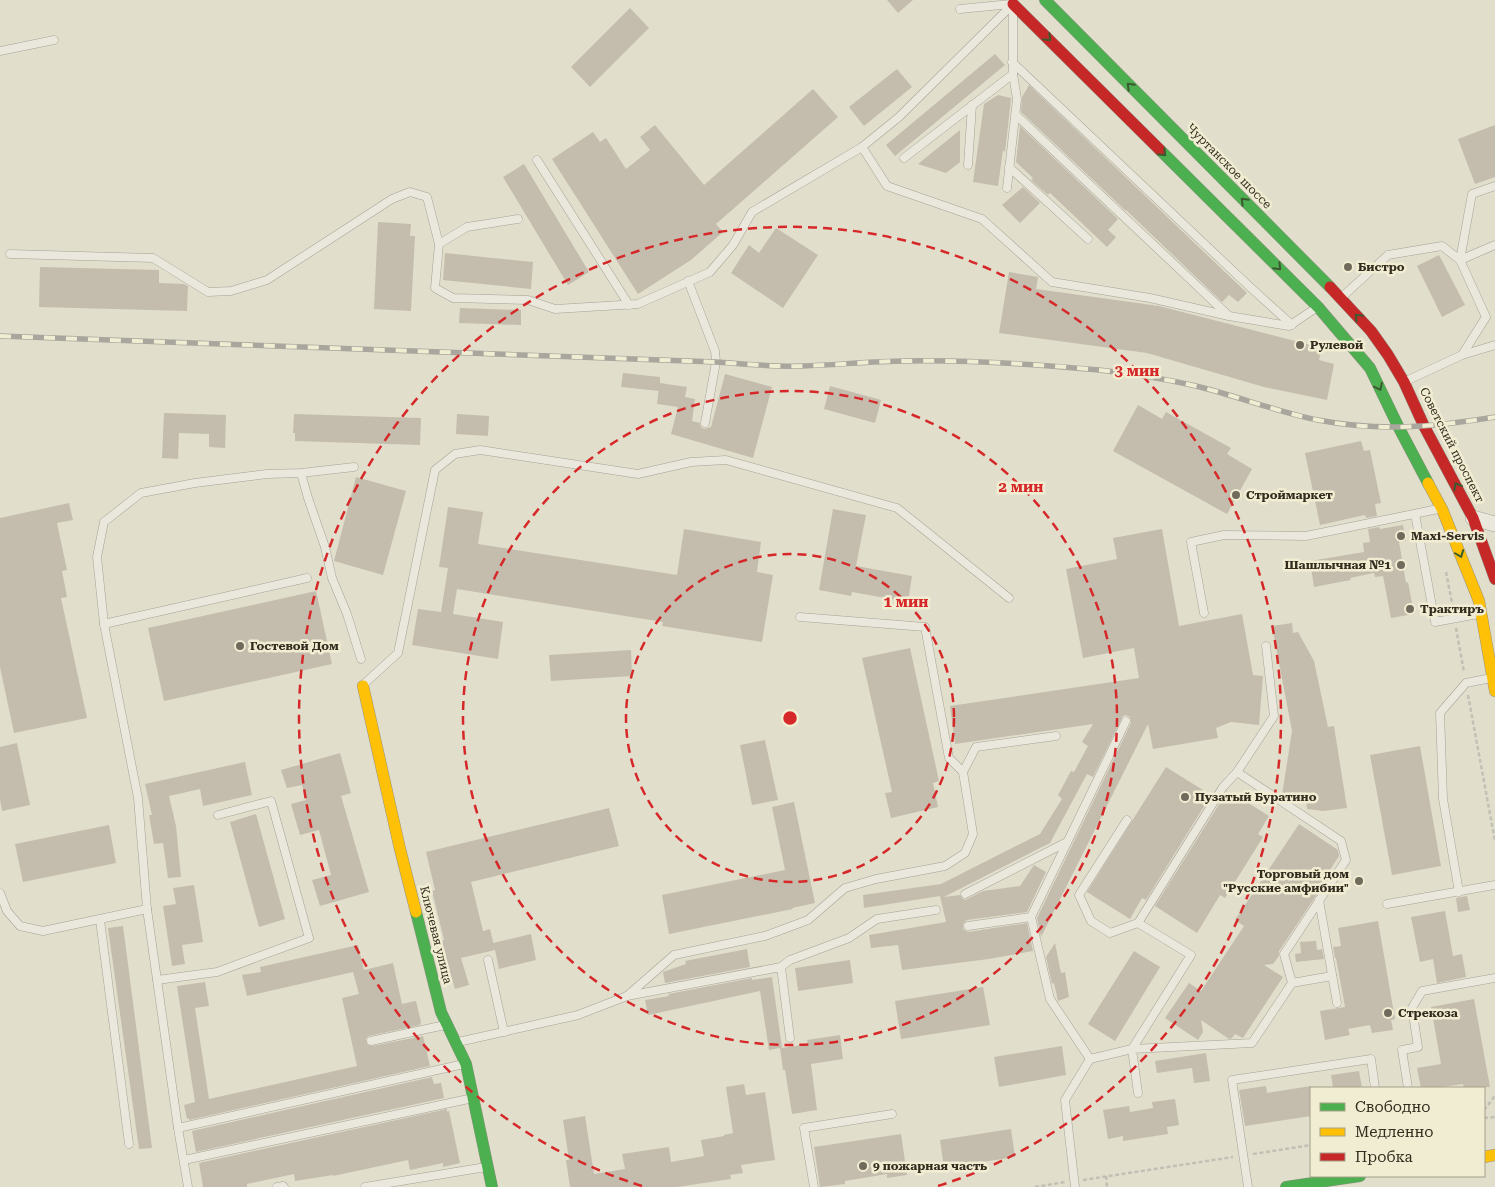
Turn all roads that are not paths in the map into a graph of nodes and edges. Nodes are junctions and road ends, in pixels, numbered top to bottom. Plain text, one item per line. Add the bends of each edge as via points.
1 (1045, 0) edge
2 (1014, 1) edge
3 (960, 9) dead end
4 (54, 40) dead end
5 (0, 51) edge
6 (1012, 62) junction
7 (1012, 74) junction
8 (972, 105) junction
9 (1016, 115) junction
10 (862, 147) junction
11 (904, 158) dead end
12 (537, 160) dead end
13 (968, 165) dead end
14 (1009, 167) junction
15 (1495, 186) edge
16 (1007, 188) dead end
17 (518, 220) dead end
18 (1088, 239) dead end
19 (440, 244) junction
20 (1495, 245) edge
21 (10, 254) dead end
22 (1460, 260) junction
23 (688, 281) junction
24 (1341, 298) junction
25 (629, 305) junction
26 (1318, 307) junction
27 (1229, 316) junction
28 (1292, 325) junction
29 (1495, 345) edge
30 (1388, 355) joint
31 (1462, 355) junction
32 (1404, 382) junction
33 (705, 423) dead end
34 (354, 467) dead end
35 (301, 473) junction
36 (1442, 508) junction
37 (1415, 514) junction
38 (1474, 518) junction
39 (1495, 524) edge
40 (307, 578) dead end
41 (1495, 579) edge
42 (1009, 598) dead end
43 (1204, 613) dead end
44 (1481, 613) junction
45 (800, 617) dead end
46 (104, 624) junction
47 (1266, 646) dead end
48 (361, 659) dead end
49 (1493, 678) junction
50 (363, 686) joint
51 (1495, 691) edge
52 (1126, 721) dead end
53 (1056, 736) dead end
54 (963, 772) junction
55 (1237, 772) junction
56 (218, 815) dead end
57 (1127, 820) dead end
58 (1068, 842) junction
59 (1495, 885) edge
60 (1459, 892) junction
61 (0, 893) edge
62 (965, 894) dead end
63 (1319, 900) junction
64 (1387, 904) dead end
65 (147, 909) junction
66 (936, 910) dead end
67 (1031, 917) junction
68 (100, 920) junction
69 (1138, 923) junction
70 (968, 926) dead end
71 (488, 960) dead end
72 (781, 968) junction
73 (1332, 976) junction
74 (1495, 978) edge
75 (157, 980) junction
76 (1292, 983) junction
77 (628, 996) junction
78 (1337, 1002) dead end
79 (447, 1024) junction
80 (504, 1032) junction
81 (790, 1038) dead end
82 (371, 1042) dead end
83 (456, 1043) junction
84 (1132, 1049) junction
85 (1090, 1059) junction
86 (466, 1064) junction
87 (1375, 1087) edge
88 (1408, 1087) edge
89 (1138, 1094) dead end
90 (474, 1098) junction
91 (892, 1114) dead end
92 (178, 1128) junction
93 (129, 1144) dead end
94 (184, 1160) junction
95 (488, 1167) junction
96 (1353, 1177) edge
97 (1075, 1184) edge
98 (188, 1187) edge
99 (277, 1187) edge
100 (284, 1187) edge
101 (364, 1187) edge
102 (492, 1187) edge
103 (814, 1187) edge
104 (1248, 1187) edge
105 (1286, 1187) edge

24 -> 1 main road, Чуртанское шоссе
2 - 3 lane
2 - 6 lane
2 - 10 lane via 899,116
2 -> 26 main road
4 - 5 lane
6 - 7 lane
6 - 28 lane
7 - 8 lane
7 - 9 lane via 1018,99
8 - 11 lane
8 - 13 lane
9 - 14 lane
9 - 27 lane
10 - 23 lane via 752,212 733,245 710,272
10 - 27 lane via 887,186 982,219 1052,282 1150,298
12 - 25 lane
14 - 16 lane
14 - 18 lane
15 - 22 lane via 1472,194
17 - 19 lane via 467,227
19 - 21 lane via 427,197 410,192 392,199 267,280 231,291 208,292 153,258
19 - 25 lane via 435,288 453,298 528,300 555,309
20 - 22 lane
22 - 24 lane via 1442,246 1388,256
22 - 31 lane via 1486,317
23 - 25 lane
23 - 33 lane via 715,351 716,362
30 -> 24 main road, Чуртанское шоссе via 1372,331
26 - 28 lane
26 -> 36 main road via 1370,368
27 - 28 lane
29 - 31 lane
30 - 32 main road, Советский проспект
31 - 32 lane
38 -> 32 main road, Советский проспект
34 - 35 lane
35 - 46 lane via 195,483 141,493 104,522 97,557
35 - 48 lane via 332,578
36 - 37 lane
36 - 38 main road
36 -> 44 main road
37 - 43 lane via 1306,536 1224,535 1191,542
37 - 44 lane via 1435,622
38 - 39 street
38 - 41 main road, Советский проспект
40 - 46 lane
42 - 50 lane via 897,508 726,460 691,462 638,474 480,450 455,454 435,470 398,653
44 - 49 main road
45 - 54 lane via 925,627 949,758
46 - 65 lane via 138,798
47 - 55 lane via 1274,716
49 - 51 main road
49 - 60 lane via 1466,683 1440,713 1443,799
50 - 79 main road, Ключевая улица via 405,868 441,1012
52 - 58 lane
53 - 54 lane via 976,747
54 - 77 lane via 973,834 964,853 945,866 845,888 808,920 765,936 674,955
55 - 63 lane via 1341,841 1346,860
55 - 69 lane via 1223,787
56 - 75 lane via 271,801 309,938 217,972
57 - 69 lane via 1080,895 1091,921 1110,933
58 - 62 lane
58 - 67 lane
59 - 60 lane
60 - 64 lane
61 - 68 lane via 7,911 20,926 43,932
63 - 73 lane
63 - 76 lane via 1284,954
65 - 68 lane
65 - 75 lane
66 - 72 lane via 877,919 849,938 790,960
67 - 70 lane
67 - 85 lane via 1050,999
68 - 93 lane
69 - 84 lane via 1191,955
71 - 80 lane
72 - 77 lane
72 - 81 lane
73 - 76 lane
73 - 78 lane
74 - 88 lane via 1422,991 1412,1008 1418,1047 1402,1050
75 - 92 lane
76 - 84 lane via 1252,1043
77 - 80 lane via 578,1015
79 - 82 lane
79 - 83 main road, Ключевая улица
80 - 83 lane
83 - 86 main road, Ключевая улица
84 - 85 lane
84 - 89 lane
85 - 97 lane via 1066,1100
86 - 90 main road, Ключевая улица
86 - 92 lane
87 - 104 lane via 1371,1059 1232,1080
90 - 94 lane
90 - 95 main road, Ключевая улица
91 - 103 lane via 804,1128
92 - 94 lane
94 - 98 lane
95 - 101 lane
95 - 102 main road, Ключевая улица
96 - 105 main road
99 - 100 lane

